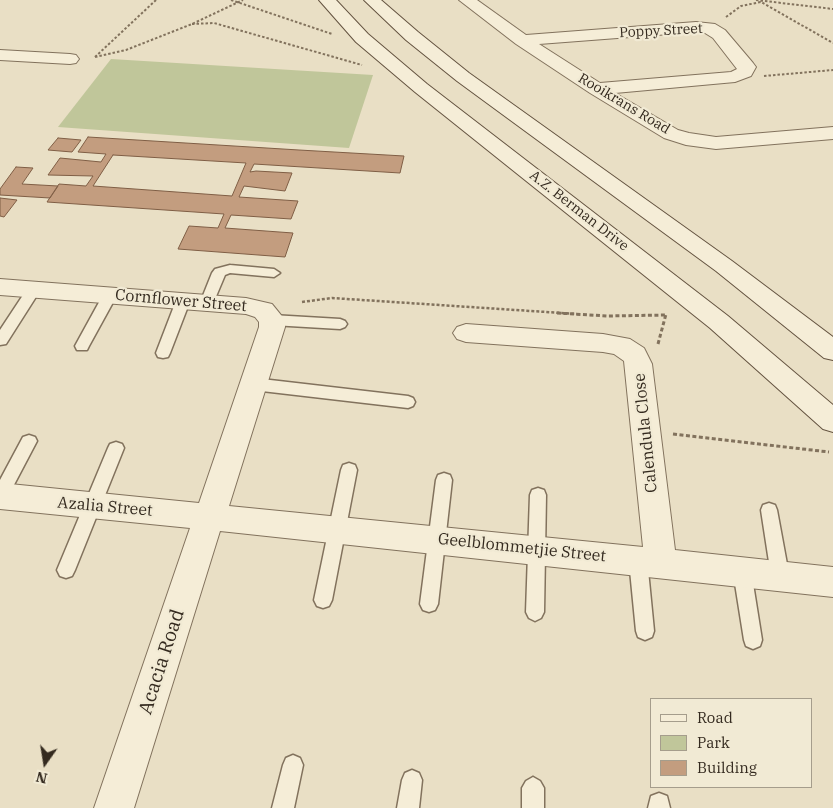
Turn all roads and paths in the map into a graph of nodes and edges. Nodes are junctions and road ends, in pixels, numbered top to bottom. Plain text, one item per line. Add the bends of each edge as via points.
1 (156, 0) edge
2 (230, 0) edge
3 (243, 0) edge
4 (327, 0) edge
5 (372, 0) edge
6 (467, 0) edge
7 (756, 0) edge
8 (238, 2) junction
9 (761, 2) junction
10 (833, 9) edge
11 (192, 24) junction
12 (709, 28) junction
13 (338, 36) dead end
14 (522, 40) junction
15 (833, 43) edge
16 (0, 55) edge
17 (20, 56) junction
18 (95, 57) junction
19 (70, 59) joint
20 (365, 66) dead end
21 (833, 70) edge
22 (4, 72) dead end
23 (745, 72) junction
24 (596, 89) junction
25 (833, 133) edge
26 (274, 273) dead end
27 (0, 287) edge
28 (34, 289) junction
29 (110, 295) junction
30 (195, 302) junction
31 (673, 311) dead end
32 (666, 315) junction
33 (270, 318) junction
34 (340, 324) dead end
35 (466, 332) dead end
36 (1, 340) dead end
37 (82, 346) dead end
38 (833, 351) edge
39 (163, 354) dead end
40 (634, 355) junction
41 (253, 384) junction
42 (408, 402) dead end
43 (833, 421) edge
44 (647, 431) junction
45 (29, 441) dead end
46 (116, 448) dead end
47 (829, 452) dead end
48 (349, 470) dead end
49 (444, 480) dead end
50 (538, 495) dead end
51 (0, 496) edge
52 (92, 506) junction
53 (768, 510) dead end
54 (210, 516) junction
55 (337, 530) junction
56 (437, 540) junction
57 (537, 550) junction
58 (649, 562) junction
59 (66, 570) dead end
60 (742, 571) junction
61 (780, 575) junction
62 (833, 582) edge
63 (323, 600) dead end
64 (429, 604) dead end
65 (535, 612) dead end
66 (645, 631) dead end
67 (753, 640) dead end
68 (293, 765) dead end
69 (412, 780) dead end
70 (114, 808) edge
71 (283, 808) edge
72 (408, 808) edge

1 - 18 path
2 - 8 path
3 - 8 path
4 - 43 street, A.Z. Berman Drive via 362,38 414,83 719,322
5 - 38 street via 463,76 724,266
6 - 14 street, Rooikrans Road
7 - 9 path
8 - 11 path
8 - 13 path
9 - 10 path
9 - 12 path via 741,6
9 - 15 path
11 - 18 path via 126,50
11 - 20 path via 214,23
12 - 14 street, Poppy Street
12 - 23 street, Poppy Street via 719,34 747,67
14 - 24 street, Rooikrans Road
16 - 17 street
17 - 19 street
17 - 22 street
18 - 19 path via 89,60
21 - 23 path via 768,77
23 - 24 street via 735,77
24 - 25 street, Rooikrans Road via 671,134 699,142
26 - 30 lane via 230,269 220,272
27 - 28 street, Cornflower Street
28 - 29 street, Cornflower Street
28 - 36 lane
29 - 30 street, Cornflower Street
29 - 37 lane
30 - 33 street, Cornflower Street via 255,307
30 - 39 lane
31 - 32 path
32 - 33 path via 608,316 332,298 295,303
32 - 40 path via 658,344
33 - 34 lane
33 - 41 street via 272,327
35 - 40 street, Calendula Close via 603,343 621,346
40 - 44 street, Calendula Close via 639,364
41 - 42 lane
41 - 54 street
44 - 47 path
44 - 58 street, Calendula Close
45 - 51 lane
46 - 52 lane
48 - 55 lane
49 - 56 lane
50 - 57 lane
51 - 52 street, Azalia Street
52 - 54 street, Azalia Street
52 - 59 lane
53 - 61 lane
54 - 55 street, Geelblommetjie Street
54 - 70 street, Acacia Road
55 - 56 street, Geelblommetjie Street
55 - 63 lane
56 - 57 street, Geelblommetjie Street
56 - 64 lane
57 - 58 street, Geelblommetjie Street
57 - 65 lane
58 - 60 street, Geelblommetjie Street
58 - 66 lane
60 - 61 street, Geelblommetjie Street
60 - 67 lane
61 - 62 street, Geelblommetjie Street
68 - 71 lane
69 - 72 lane

